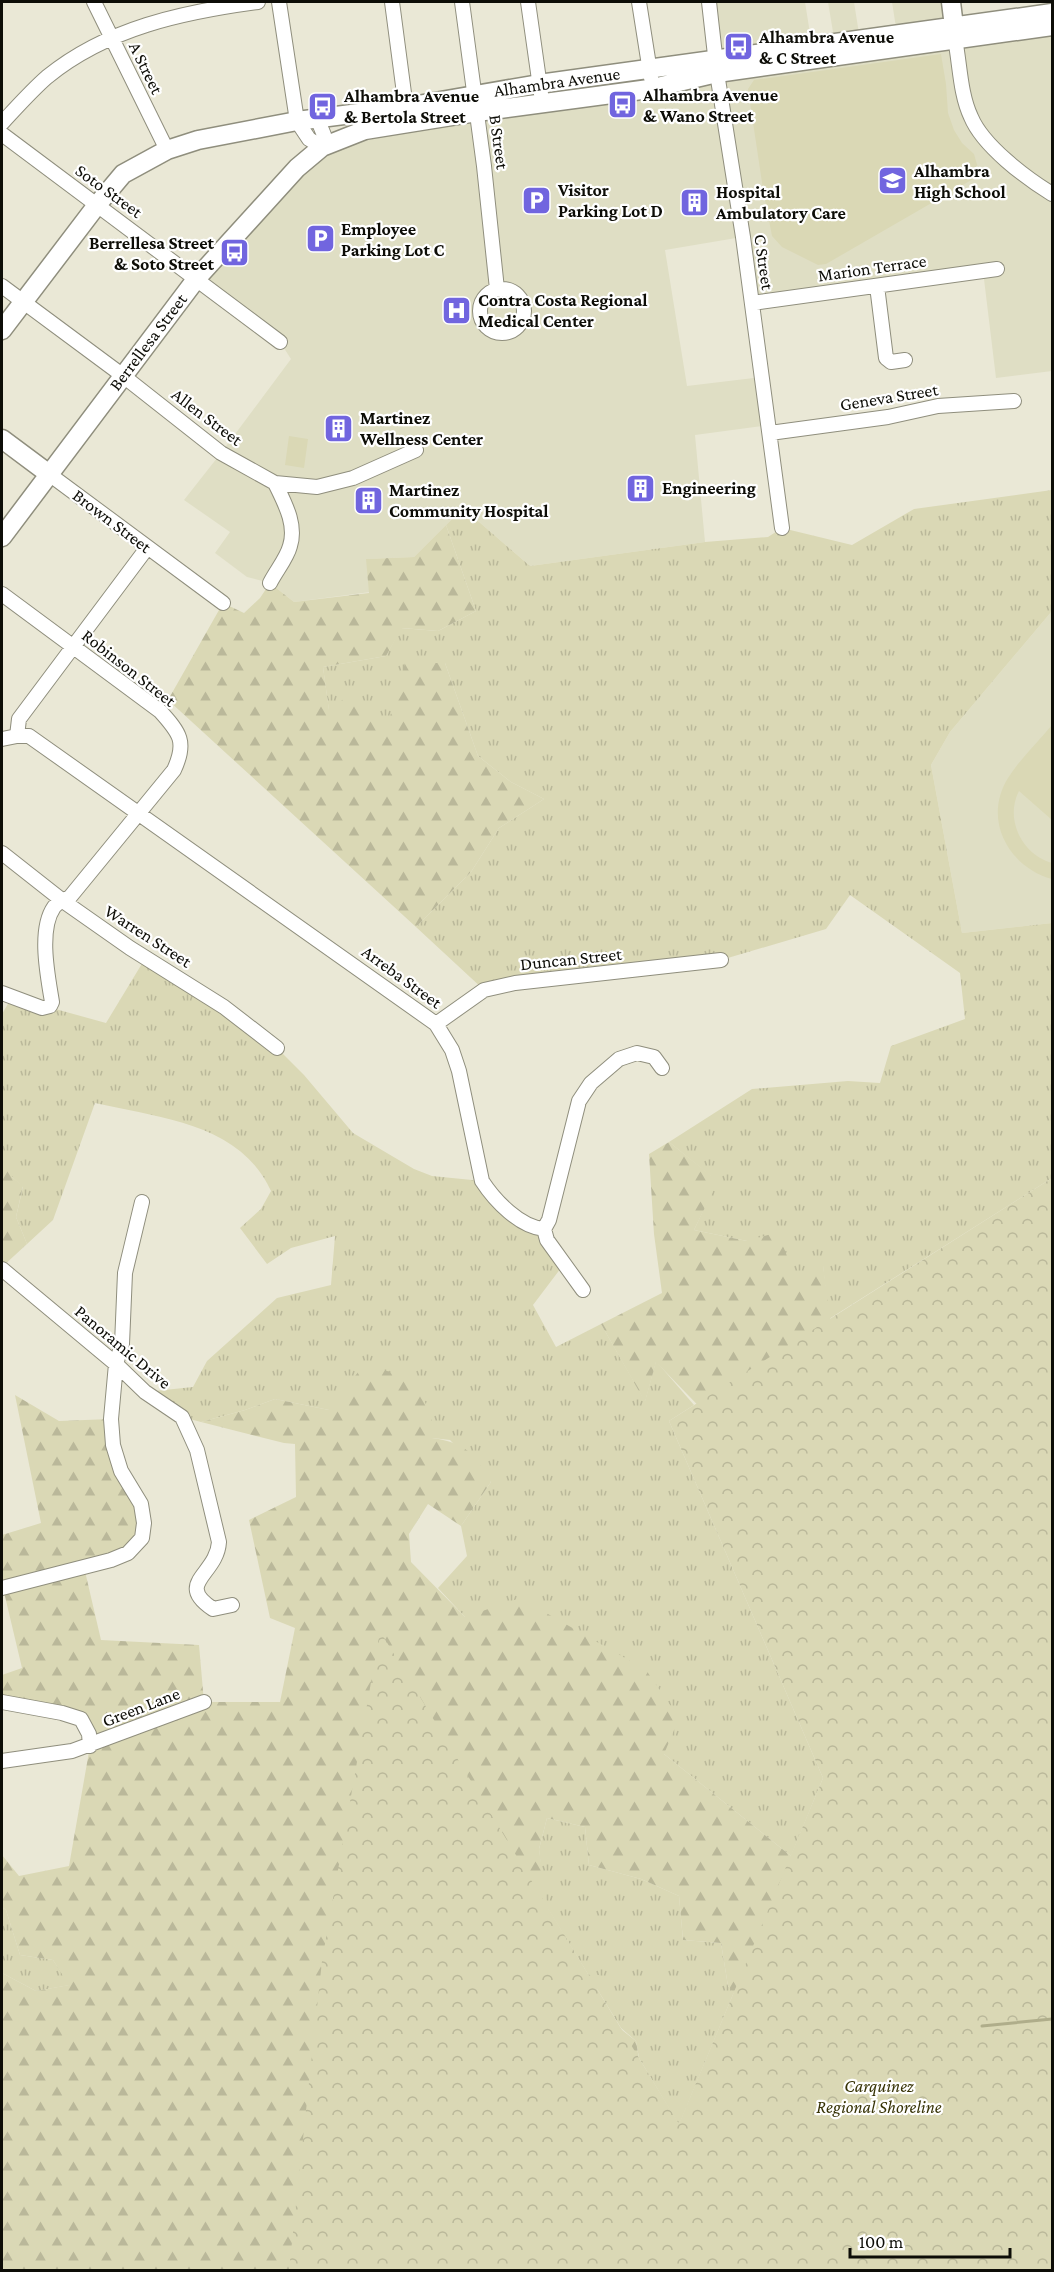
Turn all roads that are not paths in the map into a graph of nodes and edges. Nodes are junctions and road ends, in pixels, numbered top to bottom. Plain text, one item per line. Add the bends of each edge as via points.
1 (94, 2) edge
2 (258, 2) edge
3 (279, 2) edge
4 (392, 2) edge
5 (462, 2) edge
6 (528, 2) edge
7 (639, 2) edge
8 (709, 2) edge
9 (951, 2) edge
10 (1053, 12) edge
11 (1053, 26) edge
12 (954, 32) junction
13 (111, 38) junction
14 (716, 66) junction
15 (650, 68) junction
16 (539, 84) junction
17 (653, 88) junction
18 (475, 103) junction
19 (542, 105) junction
20 (407, 116) junction
21 (317, 118) junction
22 (297, 121) junction
23 (2, 123) edge
24 (2, 134) edge
25 (322, 147) junction
26 (166, 150) junction
27 (1053, 194) edge
28 (97, 204) junction
29 (997, 269) dead end
30 (197, 278) junction
31 (2, 286) edge
32 (877, 286) junction
33 (497, 289) dead end
34 (22, 302) junction
35 (752, 303) junction
36 (2, 330) edge
37 (280, 342) dead end
38 (905, 360) dead end
39 (122, 375) junction
40 (1014, 401) dead end
41 (770, 433) junction
42 (2, 439) edge
43 (416, 450) dead end
44 (49, 474) junction
45 (275, 483) junction
46 (783, 528) dead end
47 (2, 537) edge
48 (147, 548) junction
49 (270, 583) dead end
50 (2, 594) edge
51 (223, 603) dead end
52 (72, 647) junction
53 (17, 736) junction
54 (2, 739) edge
55 (140, 813) junction
56 (2, 853) edge
57 (63, 901) junction
58 (721, 960) dead end
59 (2, 993) edge
60 (436, 1024) junction
61 (277, 1048) dead end
62 (662, 1068) dead end
63 (142, 1202) dead end
64 (544, 1229) junction
65 (2, 1269) edge
66 (583, 1290) dead end
67 (116, 1364) junction
68 (130, 1379) junction
69 (114, 1386) junction
70 (2, 1588) edge
71 (231, 1605) dead end
72 (2, 1702) edge
73 (204, 1702) dead end
74 (90, 1746) junction
75 (2, 1761) edge

1 - 13 street, A Street
2 - 13 street via 186,13
3 - 22 street
4 - 20 street
5 - 18 street, B Street
6 - 16 street
7 - 15 street
8 - 14 street, C Street
9 - 12 main road
10 - 12 main road, Alhambra Avenue
11 - 12 main road, Alhambra Avenue
12 - 14 main road, Alhambra Avenue via 860,40
12 - 27 street via 970,116 996,150
13 - 23 street via 49,76
13 - 26 street, A Street
14 - 15 main road, Alhambra Avenue
14 - 17 main road, Alhambra Avenue
14 - 35 street, C Street
15 - 16 main road, Alhambra Avenue
15 - 17 street
16 - 18 main road, Alhambra Avenue
16 - 19 street
17 - 19 main road, Alhambra Avenue
18 - 19 main road, Alhambra Avenue
18 - 20 main road, Alhambra Avenue
18 - 33 street, B Street
20 - 21 main road, Alhambra Avenue
20 - 25 main road, Berrellesa Street
21 - 22 main road, Alhambra Avenue
21 - 25 street via 324,135
22 - 25 street via 309,139
22 - 26 main road, Alhambra Avenue via 226,133
24 - 28 street, Soto Street
25 - 30 main road, Berrellesa Street via 297,168
26 - 28 main road, Alhambra Avenue via 123,174
28 - 30 street, Soto Street
28 - 34 main road, Alhambra Avenue
29 - 32 street, Marion Terrace
30 - 37 street, Soto Street
30 - 39 main road, Berrellesa Street
31 - 34 street, Allen Street
32 - 35 street, Marion Terrace
32 - 38 street via 886,358 891,362
34 - 36 main road, Alhambra Avenue
34 - 39 street, Allen Street
35 - 41 street, C Street
39 - 44 main road, Berrellesa Street
39 - 45 street, Allen Street via 221,453
40 - 41 street, Geneva Street via 938,406
41 - 46 street, C Street
42 - 44 main road, Brown Street
43 - 45 street, Allen Street via 353,478 316,487
44 - 47 main road, Berrellesa Street
44 - 48 street, Brown Street
45 - 49 street via 289,512 291,538
48 - 51 street, Brown Street
48 - 52 street
50 - 52 street, Robinson Street
52 - 53 street via 19,719
52 - 55 street, Robinson Street via 160,711 182,742 174,770
53 - 54 street
53 - 55 street, Arreba Street via 29,736
55 - 57 street, Robinson Street
55 - 60 street, Arreba Street
56 - 57 street, Warren Street
57 - 59 street, Robinson Street via 54,907 46,927 50,1006 42,1008
57 - 61 street, Warren Street via 224,1007
58 - 60 street, Duncan Street via 515,983 484,990
60 - 64 street, Arreba Street via 459,1071 482,1181 491,1195 518,1217 533,1228
62 - 64 street via 654,1057 637,1053 619,1059 591,1083 579,1101
63 - 67 street via 125,1274 122,1344
64 - 66 street
65 - 67 street, Panoramic Drive
67 - 68 street, Panoramic Drive
67 - 69 street
68 - 69 street
68 - 71 street, Panoramic Drive via 182,1417 197,1450 219,1554 195,1592 213,1609
69 - 70 street via 113,1445 121,1471 141,1504 142,1538 128,1553 111,1560
72 - 74 street via 81,1719
73 - 74 street, Green Lane
74 - 75 street, Green Lane

